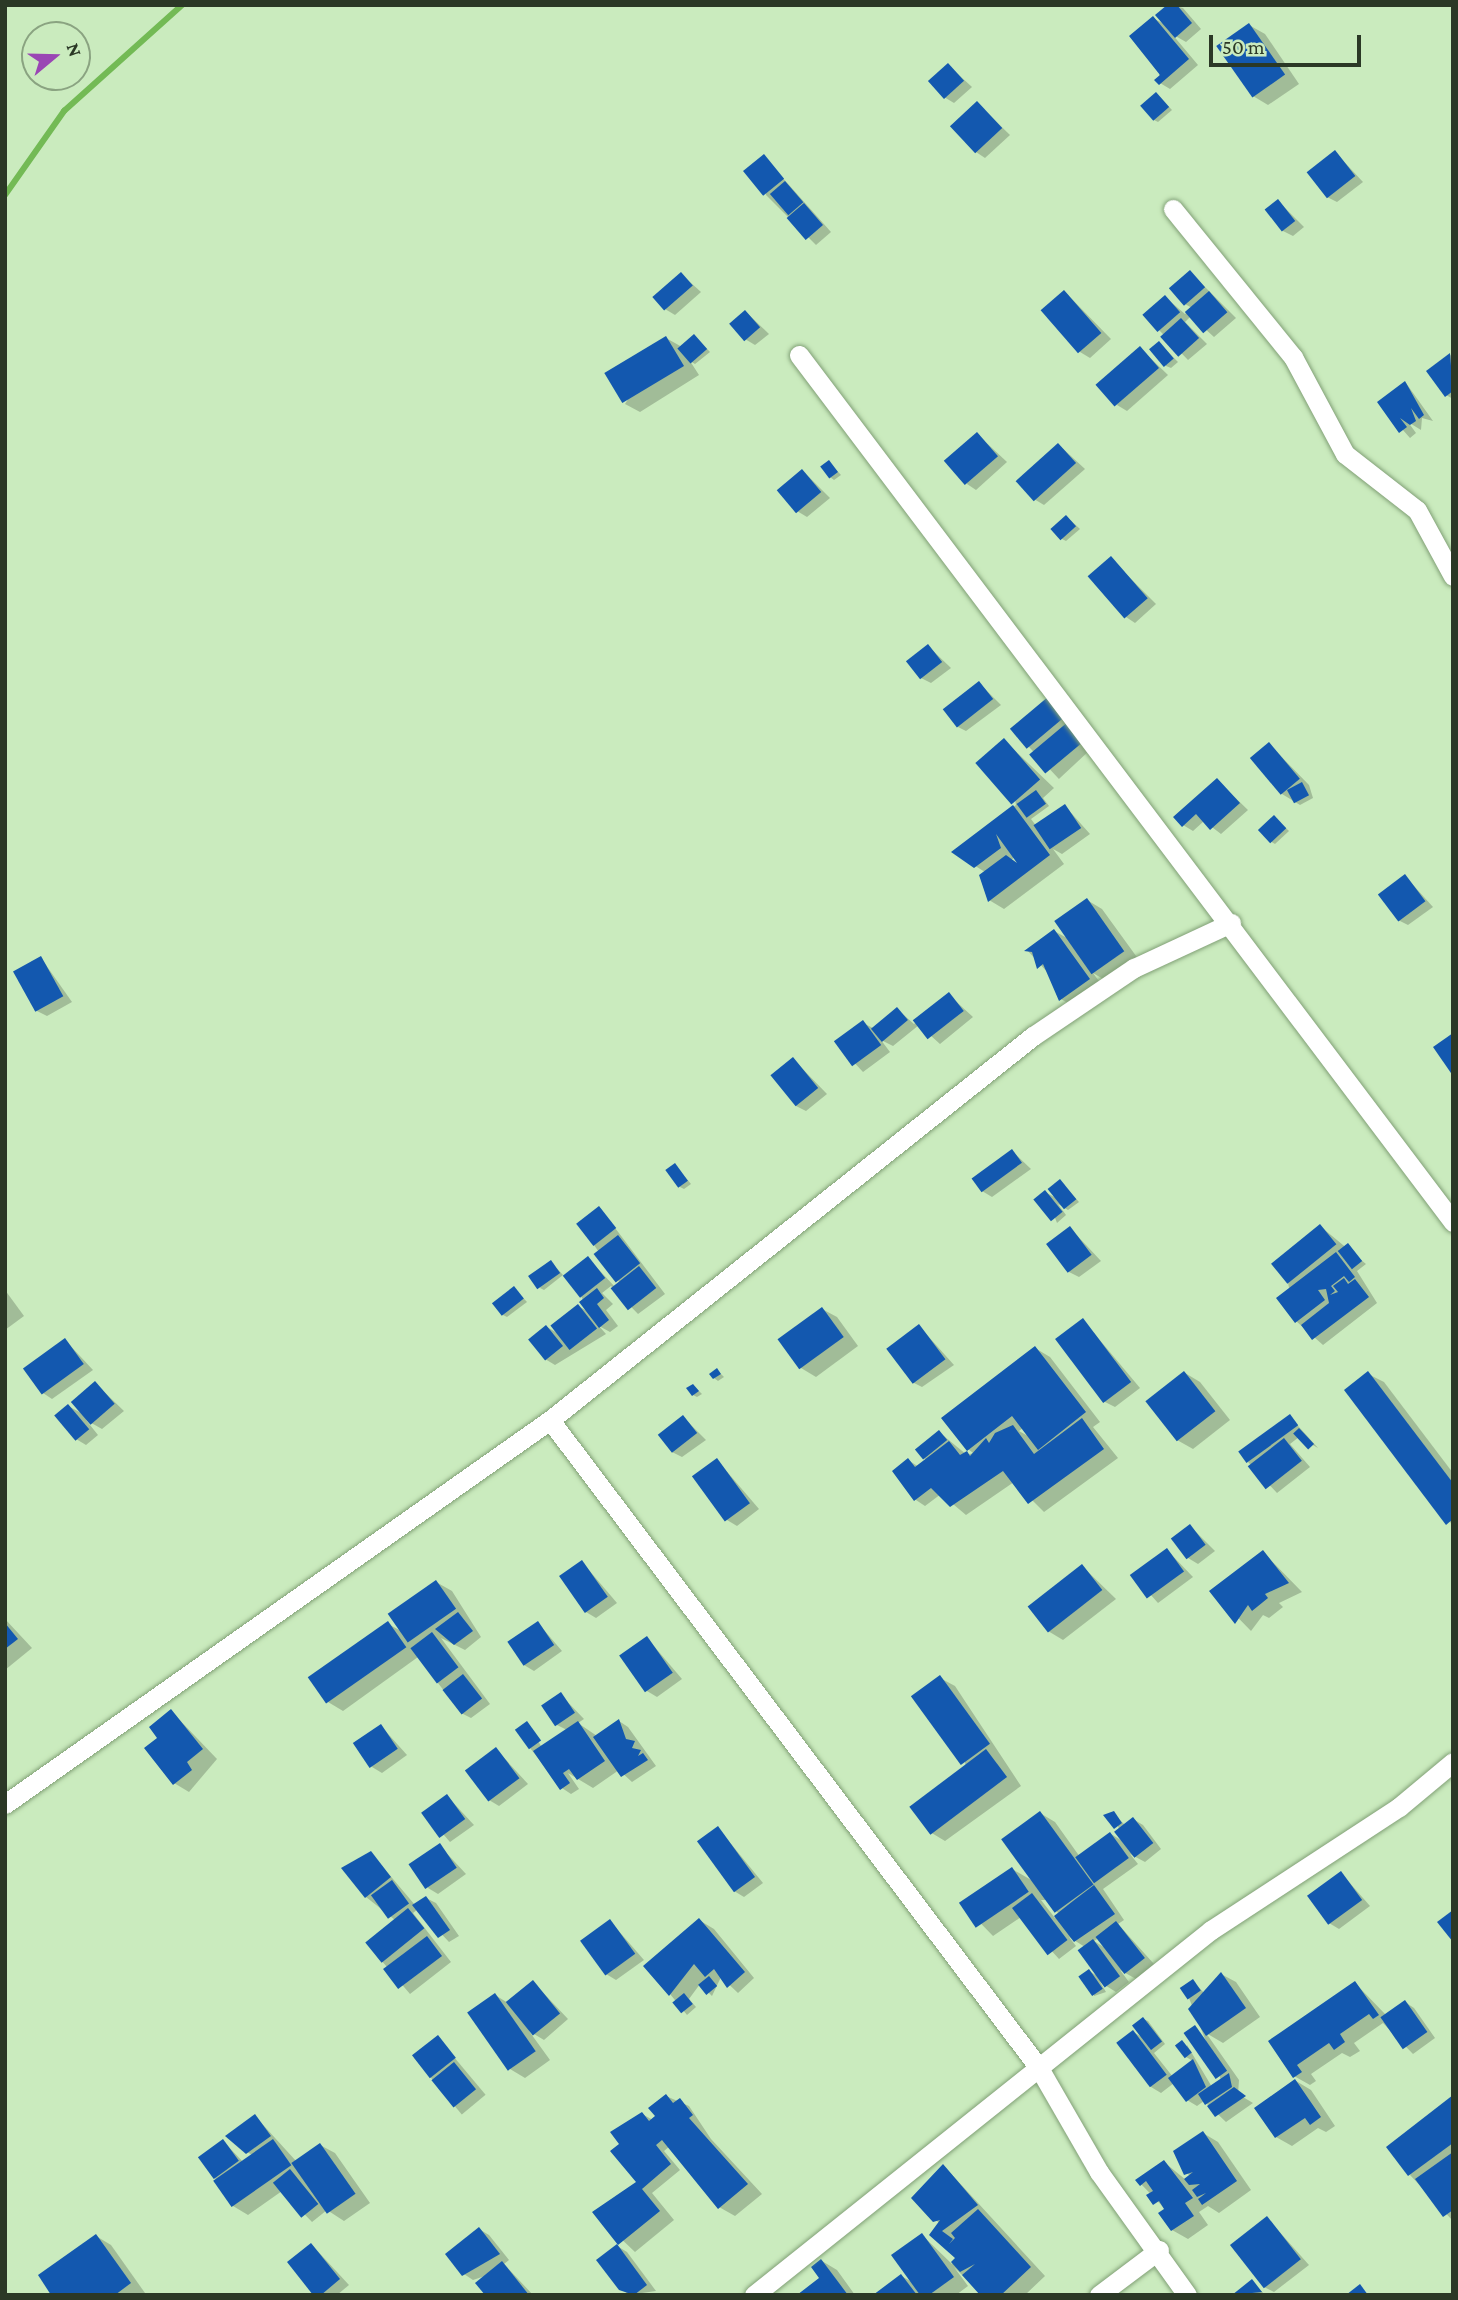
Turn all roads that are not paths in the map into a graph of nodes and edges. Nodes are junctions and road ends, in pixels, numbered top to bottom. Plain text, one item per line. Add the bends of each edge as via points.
1 (1174, 209) dead end
2 (799, 355) dead end
3 (1453, 576) edge
4 (1231, 923) junction
5 (1453, 1222) edge
6 (550, 1419) junction
7 (1453, 1762) edge
8 (5, 1804) edge
9 (1039, 2068) junction
10 (1159, 2250) junction
11 (754, 2295) edge
12 (1099, 2295) edge
13 (1187, 2295) edge

1 - 3 street via 1293,356 1345,454 1417,510
2 - 4 street
4 - 5 street
4 - 6 street via 1134,968 1032,1036
6 - 8 street
6 - 9 street
7 - 9 street via 1399,1807 1211,1930
9 - 10 street via 1100,2172
9 - 11 street
10 - 12 street
10 - 13 street

